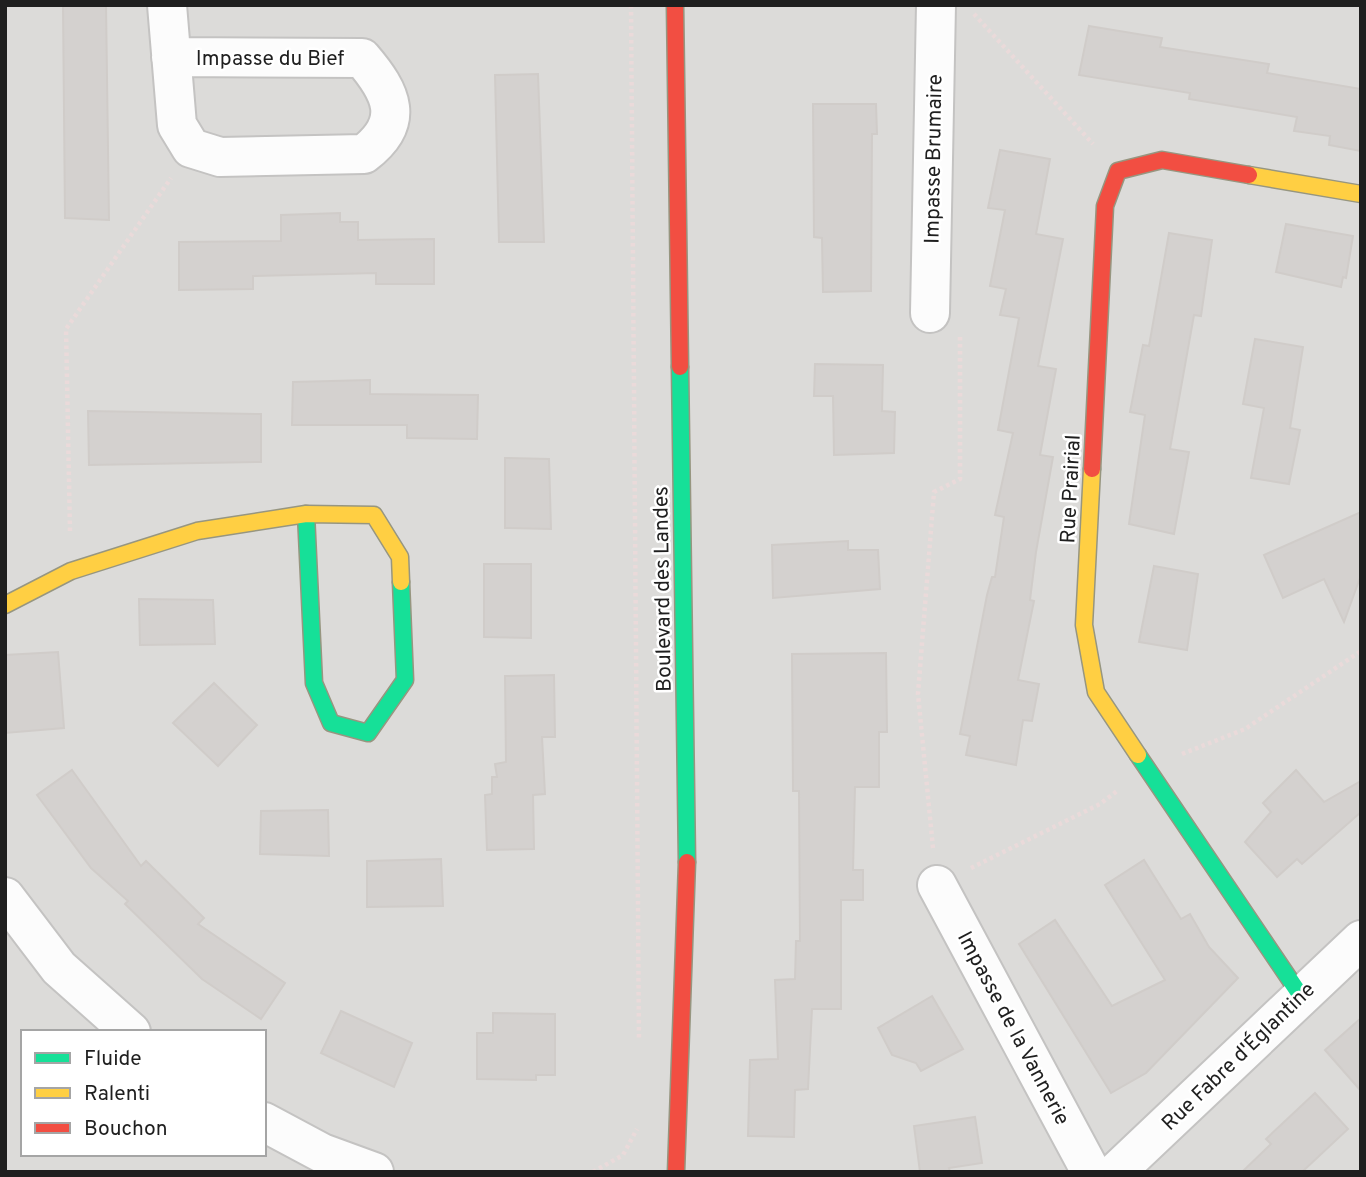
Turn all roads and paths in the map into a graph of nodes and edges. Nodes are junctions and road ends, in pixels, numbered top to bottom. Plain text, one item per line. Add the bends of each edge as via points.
1 (167, 5) edge
2 (631, 5) edge
3 (675, 5) edge
4 (936, 5) edge
5 (966, 5) edge
6 (171, 57) junction
7 (191, 148) junction
8 (1118, 171) junction
9 (1361, 194) edge
10 (945, 320) joint
11 (306, 514) junction
12 (71, 571) junction
13 (5, 605) edge
14 (937, 885) joint
15 (5, 897) edge
16 (1361, 940) edge
17 (1301, 996) junction
18 (129, 1030) edge
19 (639, 1054) dead end
20 (266, 1123) edge
21 (640, 1124) dead end
22 (374, 1172) edge
23 (593, 1172) edge
24 (676, 1172) edge
25 (1091, 1172) edge
26 (1116, 1172) edge

1 - 6 street, Impasse du Bief
2 - 19 path
3 - 24 street, Boulevard des Landes via 687,860
4 - 10 street, Impasse Brumaire
5 - 8 path
6 - 7 street, Impasse du Bief via 177,125
6 - 7 street, Impasse du Bief via 362,58 382,81 392,109 383,140 364,154 220,158
7 - 12 path via 65,329
8 - 9 street via 1161,160
8 - 17 street, Rue Prairial via 1105,206 1084,625 1096,692
10 - 14 path via 960,480 934,492 918,694
11 - 11 street via 374,515 400,557 404,680 368,733 331,723 314,683
11 - 12 street via 197,531
12 - 13 street
14 - 25 street, Impasse de la Vannerie
15 - 18 street via 59,968
16 - 17 street, Rue Fabre d'Églantine
17 - 26 street, Rue Fabre d'Églantine
20 - 22 street via 322,1153
21 - 23 path via 622,1155

